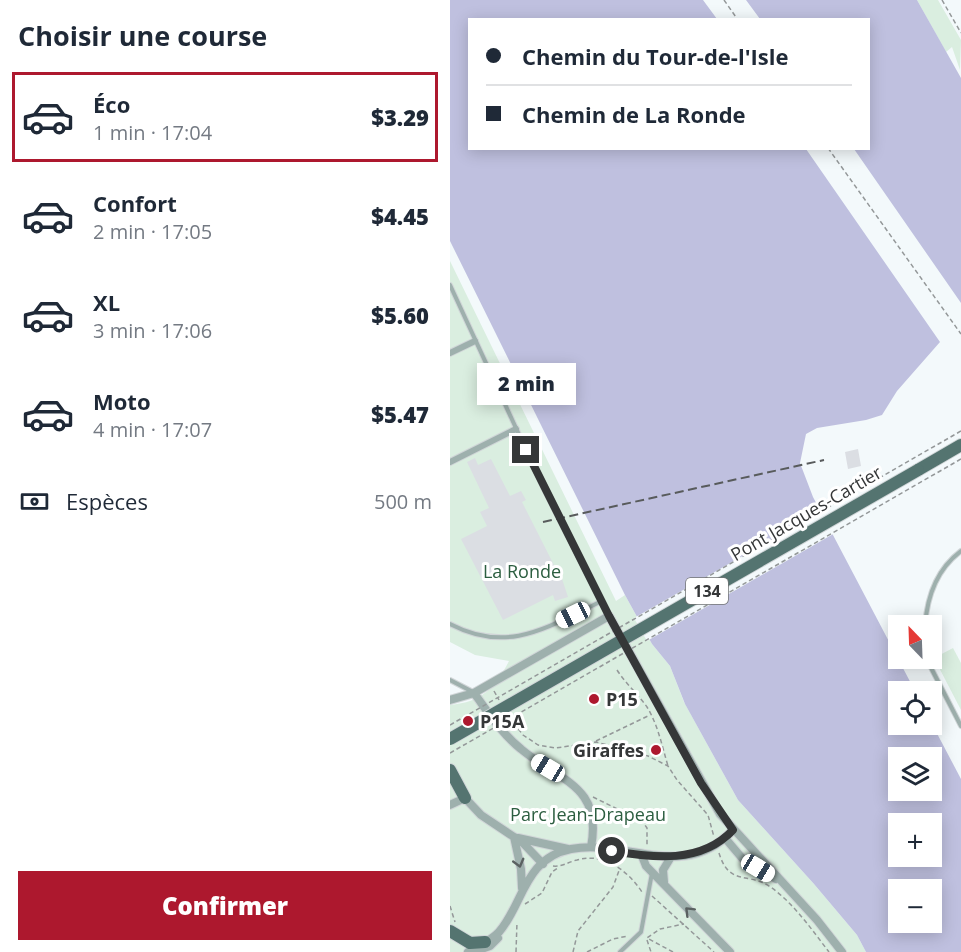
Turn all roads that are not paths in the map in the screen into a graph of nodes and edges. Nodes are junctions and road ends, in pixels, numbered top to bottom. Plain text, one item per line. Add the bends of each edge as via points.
1 (450, 285) edge
2 (475, 341) junction
3 (450, 353) edge
4 (516, 429) junction
5 (961, 445) edge
6 (450, 462) edge
7 (961, 551) edge
8 (602, 601) junction
9 (926, 615) edge
10 (609, 616) junction
11 (450, 624) edge
12 (932, 669) edge
13 (450, 680) edge
14 (474, 693) junction
15 (450, 700) edge
16 (961, 726) edge
17 (450, 738) edge
18 (450, 770) edge
19 (465, 798) junction
20 (450, 805) edge
21 (733, 830) junction
22 (514, 837) junction
23 (725, 838) junction
24 (591, 848) junction
25 (570, 849) junction
26 (756, 852) junction
27 (642, 856) junction
28 (671, 857) junction
29 (747, 862) junction
30 (543, 864) junction
31 (652, 872) junction
32 (664, 882) junction
33 (782, 882) junction
34 (522, 890) junction
35 (453, 928) edge
36 (450, 937) edge
37 (489, 947) edge
38 (469, 952) edge
39 (620, 952) edge
40 (730, 952) edge
41 (842, 952) edge

1 - 2 lane
2 - 3 street
2 - 4 lane
4 - 6 street
4 - 8 lane
5 - 17 main road, Pont Jacques-Cartier / 134, bridge
7 - 9 lane via 933,587
8 - 10 lane
8 - 11 lane via 538,632 516,638 478,636
10 - 14 street
10 - 21 street via 701,783
12 - 16 lane
13 - 14 lane
14 - 15 street
14 - 24 street via 511,741 583,792 593,818
18 - 19 main road
19 - 20 street
19 - 22 street via 481,815
21 - 23 street
21 - 26 street
22 - 25 street
22 - 30 street
22 -> 34 street
23 - 28 street via 717,844
23 - 29 street
24 - 25 street
24 - 27 street
25 - 30 street
26 - 29 street
26 - 33 street
27 - 28 street
27 - 31 street
28 - 32 street via 663,870
29 - 33 street
30 - 34 street
31 - 32 street
31 - 39 lane via 641,932
40 -> 32 street
33 - 41 street
34 - 37 street
35 - 37 main road via 470,943
36 - 38 main road
37 - 38 street

